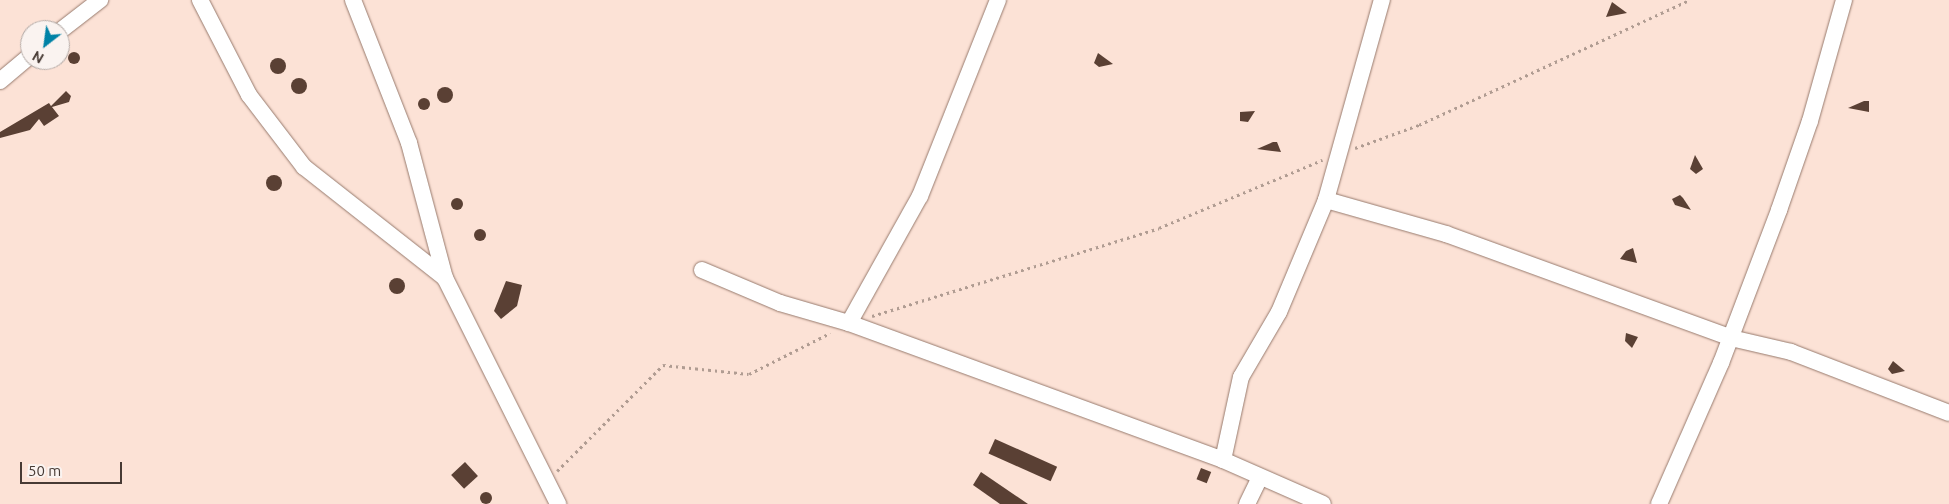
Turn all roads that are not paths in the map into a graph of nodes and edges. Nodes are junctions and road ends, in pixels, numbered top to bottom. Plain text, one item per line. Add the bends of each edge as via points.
1 (100, 0) edge
2 (200, 0) edge
3 (353, 0) edge
4 (998, 0) edge
5 (1382, 0) edge
6 (1844, 0) edge
7 (70, 23) edge
8 (20, 63) edge
9 (2, 76) edge
10 (1326, 200) junction
11 (702, 270) dead end
12 (445, 278) junction
13 (849, 323) junction
14 (1732, 338) junction
15 (1949, 413) edge
16 (1223, 460) junction
17 (1259, 480) junction
18 (558, 504) edge
19 (1247, 504) edge
20 (1323, 504) edge
21 (1659, 504) edge

1 - 7 street
2 - 12 street via 249,95 304,167
3 - 12 street via 409,143
4 - 13 street via 920,196
5 - 10 street
6 - 14 street via 1810,121
8 - 9 street
10 - 14 street via 1446,234
10 - 16 street via 1279,312 1241,378
11 - 13 street via 780,303
12 - 18 street
13 - 16 street
14 - 15 street via 1792,352
14 - 21 street
16 - 17 street
17 - 19 street
17 - 20 street

